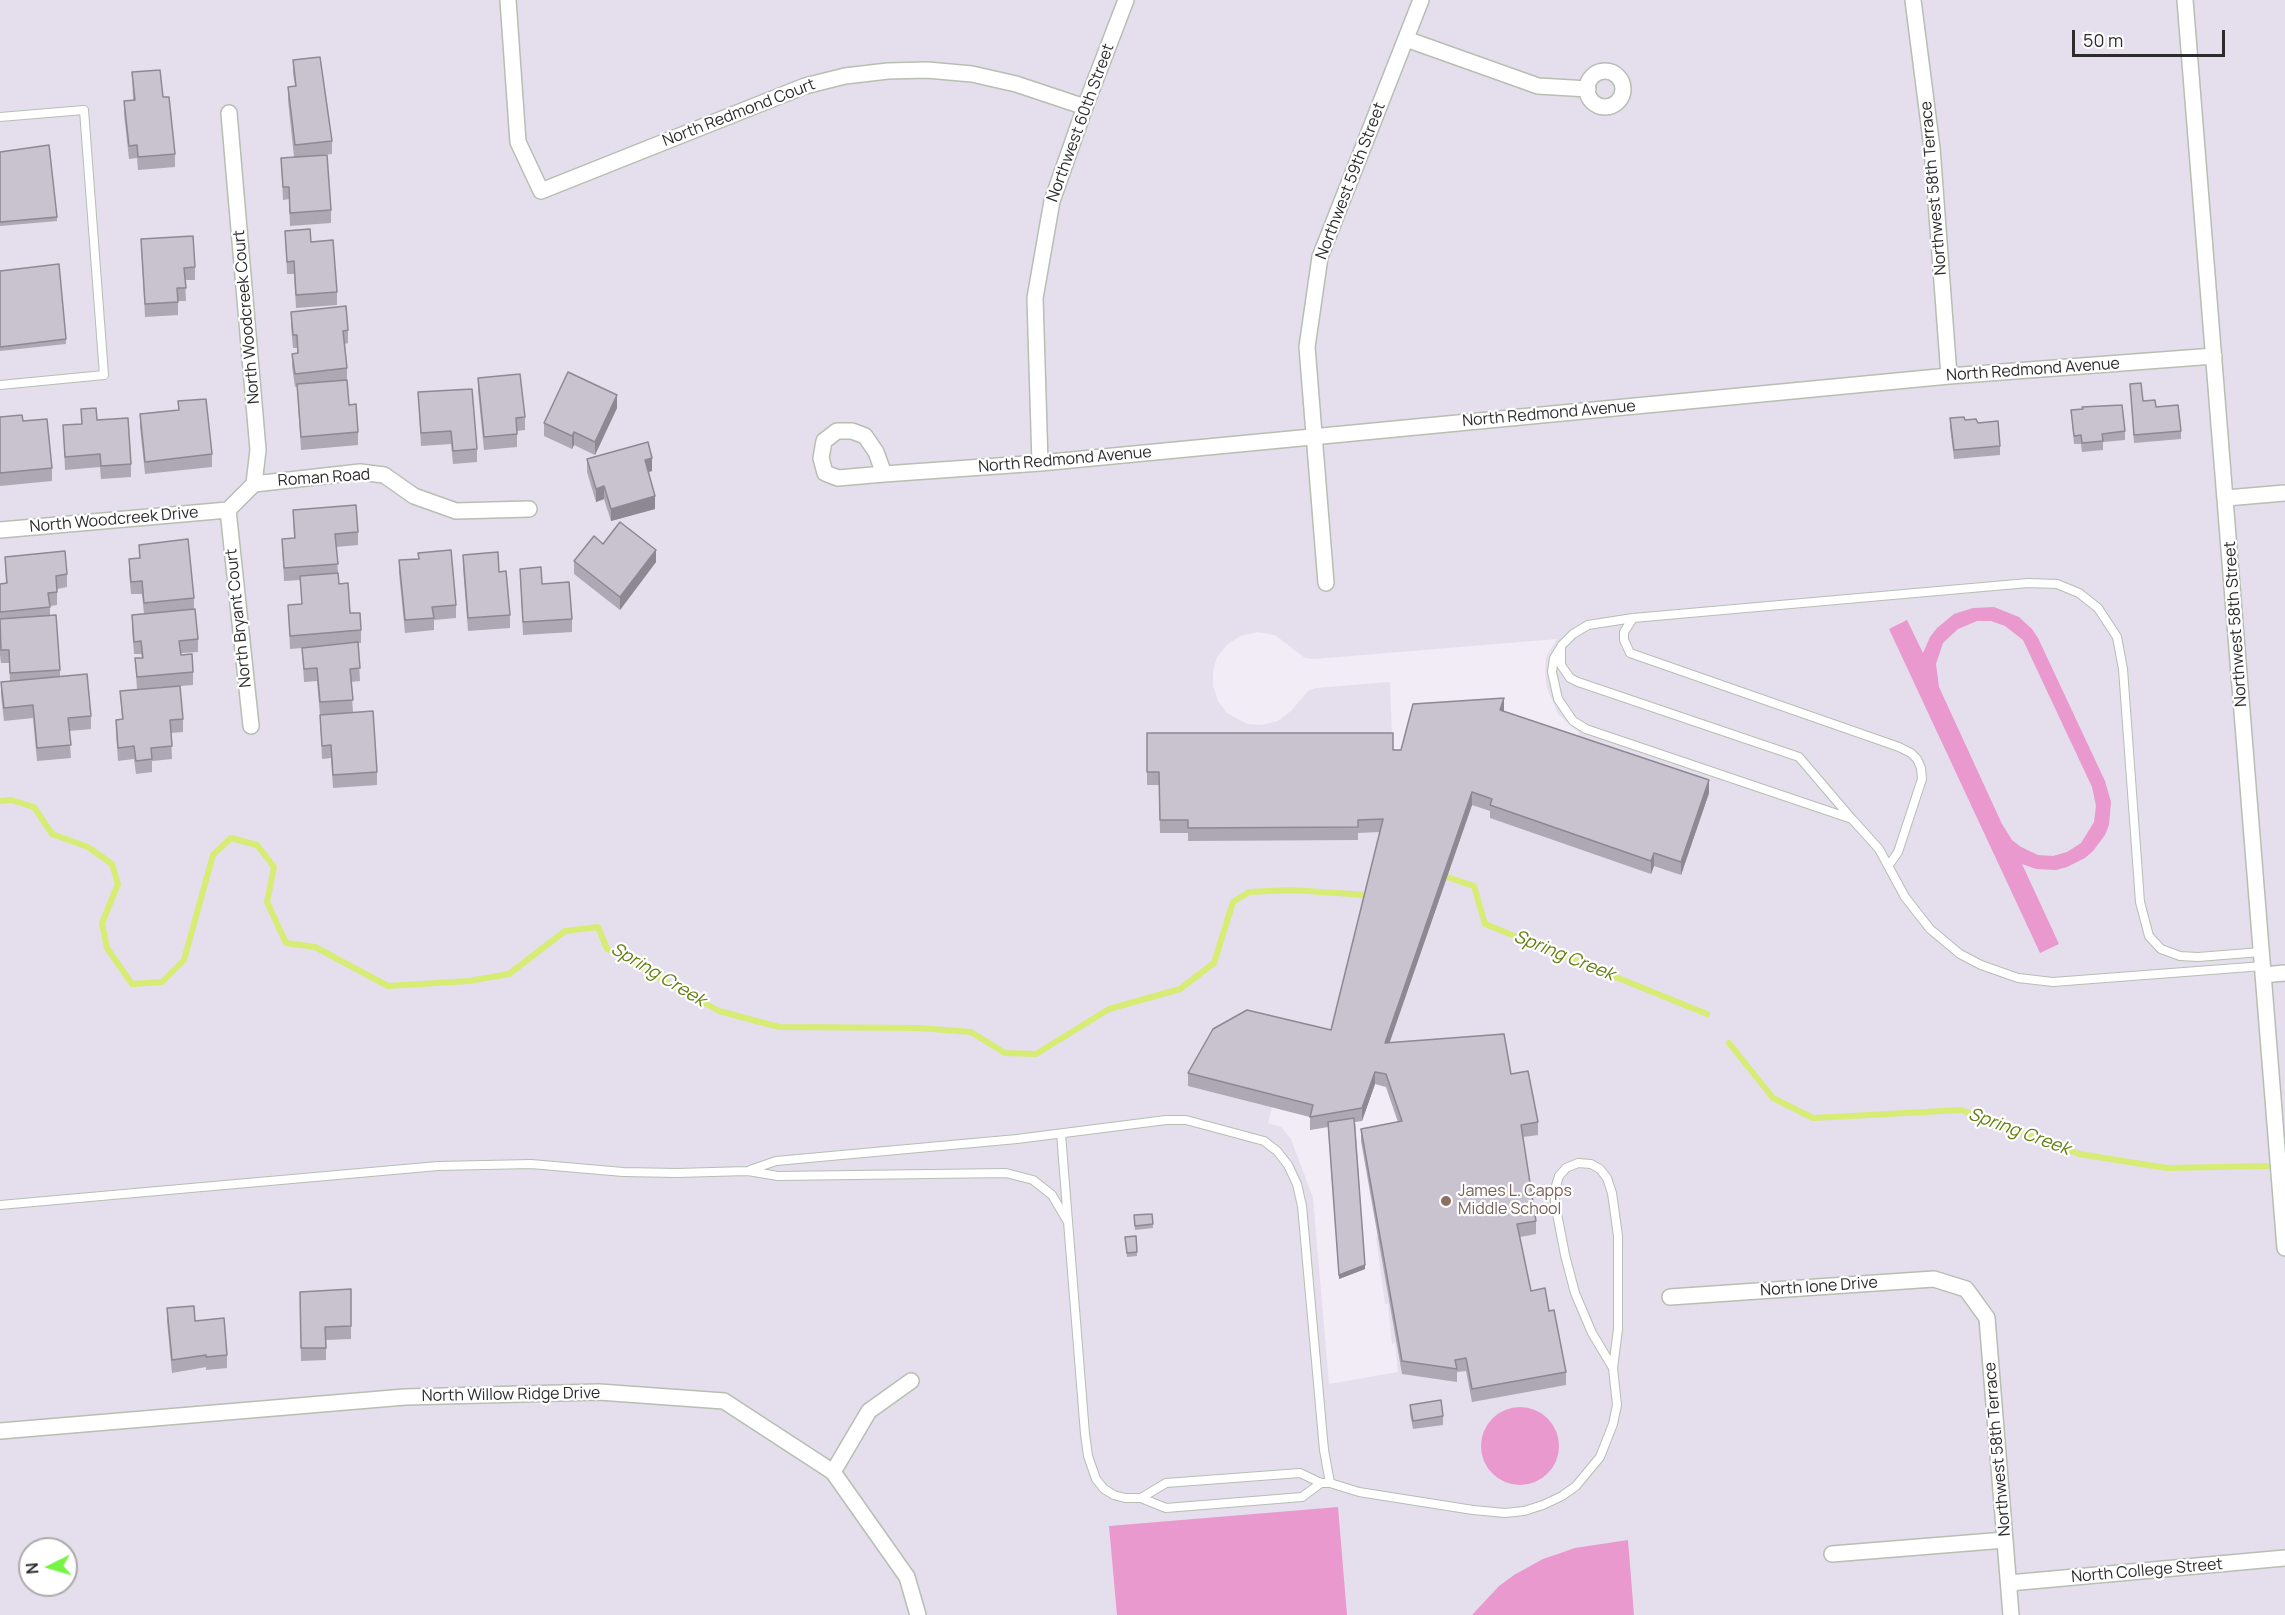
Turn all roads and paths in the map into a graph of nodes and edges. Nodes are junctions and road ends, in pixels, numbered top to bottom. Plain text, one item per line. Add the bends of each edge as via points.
1 (508, 0) edge
2 (1126, 0) edge
3 (1421, 0) edge
4 (1913, 0) edge
5 (2186, 0) edge
6 (1406, 39) junction
7 (1588, 89) dead end
8 (1084, 107) junction
9 (230, 112) dead end
10 (0, 117) edge
11 (2214, 356) junction
12 (1949, 376) junction
13 (0, 386) edge
14 (1313, 437) junction
15 (1040, 463) junction
16 (884, 474) dead end
17 (254, 484) junction
18 (2285, 493) edge
19 (2226, 498) junction
20 (228, 510) junction
21 (529, 510) dead end
22 (0, 530) edge
23 (1326, 583) dead end
24 (1633, 618) junction
25 (1562, 645) junction
26 (251, 726) dead end
27 (1852, 819) junction
28 (1889, 865) junction
29 (2262, 964) junction
30 (2285, 973) edge
31 (1061, 1134) junction
32 (748, 1171) junction
33 (0, 1205) edge
34 (1068, 1222) junction
35 (2285, 1248) edge
36 (1966, 1289) joint
37 (1670, 1297) dead end
38 (1613, 1368) junction
39 (911, 1381) dead end
40 (0, 1431) edge
41 (834, 1472) junction
42 (1326, 1483) junction
43 (1141, 1498) junction
44 (2005, 1540) junction
45 (1832, 1554) dead end
46 (2285, 1558) edge
47 (2009, 1583) junction
48 (918, 1615) edge
49 (2012, 1615) edge

1 - 8 street, North Redmond Court via 518,142 541,191 805,86 845,76 927,70 972,74
2 - 8 street, Northwest 60th Street
3 - 6 street, Northwest 59th Street
4 - 12 street, Northwest 58th Terrace via 1932,148
5 - 11 street, Northwest 58th Street
6 - 7 street via 1538,86
6 - 14 street, Northwest 59th Street via 1320,257 1307,346
8 - 15 street, Northwest 60th Street via 1052,201 1035,298
9 - 17 street, North Woodcreek Court via 258,450
10 - 13 lane via 84,110 104,375
11 - 12 street, North Redmond Avenue
11 - 19 street, Northwest 58th Street
12 - 14 street, North Redmond Avenue
14 - 15 street, North Redmond Avenue
14 - 23 street, Northwest 59th Street
15 - 16 street, North Redmond Avenue
17 - 20 street
17 - 21 street, Roman Road via 360,472 384,475 414,496 456,512
18 - 19 street
19 - 29 street, Northwest 58th Street
20 - 22 street, North Woodcreek Drive
20 - 26 street, North Bryant Court
24 - 25 lane via 1588,625
24 - 28 lane via 1624,632 1630,653 1911,753 1921,768 1922,779 1898,852
24 - 29 lane via 2028,583 2057,584 2079,593 2098,608 2117,637 2124,681 2140,902 2149,936 2161,949 2180,956
25 - 27 lane via 1561,665 1578,682 1799,758
25 - 27 lane via 1554,658 1554,686 1564,711 1586,729
27 - 28 lane
28 - 29 lane via 1905,897 1930,929 1960,954 1999,973 2054,982
29 - 30 street
29 - 35 street, Northwest 58th Street
31 - 32 lane via 777,1161
31 - 34 lane
31 - 42 lane via 1176,1119 1248,1135 1277,1150 1297,1184 1302,1206
32 - 33 lane via 656,1173 470,1164
32 - 34 lane via 778,1176 1006,1173 1033,1180 1052,1195
34 - 43 lane via 1091,1468 1104,1489 1125,1498
36 - 37 street, North Ione Drive via 1934,1279
36 - 44 street, Northwest 58th Terrace via 1987,1318
38 - 38 lane via 1618,1329 1618,1248 1612,1193 1600,1169 1578,1163 1558,1176 1556,1203 1575,1293
38 - 42 lane via 1617,1405 1600,1457 1575,1486 1543,1505 1524,1511 1487,1512 1359,1492
39 - 41 street via 869,1411
40 - 41 street, North Willow Ridge Drive via 405,1397 599,1392 724,1401
41 - 48 street, North Willow Ridge Drive via 907,1577
42 - 43 lane via 1302,1497 1166,1508
42 - 43 lane via 1300,1473 1166,1483
44 - 45 street
44 - 47 street, Northwest 58th Terrace
46 - 47 street, North College Street
47 - 49 street, Northwest 58th Terrace

